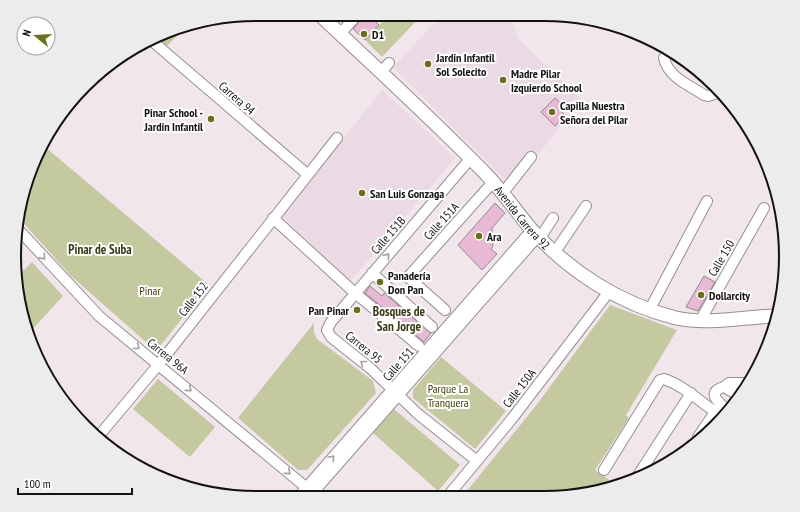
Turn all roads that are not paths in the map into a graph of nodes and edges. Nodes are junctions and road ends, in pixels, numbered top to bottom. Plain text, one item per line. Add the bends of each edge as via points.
1 (326, 21) edge
2 (352, 21) edge
3 (340, 34) junction
4 (155, 44) edge
5 (666, 55) edge
6 (714, 94) edge
7 (337, 138) dead end
8 (531, 158) dead end
9 (470, 159) junction
10 (307, 174) junction
11 (493, 182) junction
12 (502, 194) junction
13 (706, 201) dead end
14 (586, 206) dead end
15 (764, 208) dead end
16 (273, 218) junction
17 (553, 218) dead end
18 (22, 234) edge
19 (536, 234) junction
20 (556, 252) junction
21 (372, 273) junction
22 (355, 293) junction
23 (608, 293) junction
24 (650, 309) junction
25 (445, 310) dead end
26 (771, 316) edge
27 (700, 321) junction
28 (432, 327) dead end
29 (327, 330) joint
30 (419, 346) dead end
31 (159, 364) junction
32 (742, 383) edge
33 (724, 387) junction
34 (395, 392) junction
35 (691, 393) junction
36 (734, 393) edge
37 (724, 407) edge
38 (718, 414) edge
39 (101, 433) edge
40 (477, 461) junction
41 (604, 470) dead end
42 (642, 470) edge
43 (309, 491) edge
44 (311, 491) edge
45 (452, 491) edge

1 - 3 main road, Avenida Carrera 92
2 - 3 street
3 - 9 main road, Avenida Carrera 92 via 385,68
4 - 10 street, Carrera 94
5 - 6 street via 664,58 666,67 671,73 704,95
7 - 10 street, Calle 152
8 - 12 street
9 - 11 main road, Avenida Carrera 92
21 -> 9 street, Calle 151B
10 - 16 street, Calle 152
11 - 12 main road, Avenida Carrera 92
11 - 25 street, Calle 151A via 408,276
12 - 19 main road, Avenida Carrera 92
13 - 24 street
14 - 20 street
15 - 27 street, Calle 150
16 - 22 street
16 - 31 street, Calle 152
17 - 19 street, Calle 151
18 -> 31 street, Carrera 96A via 91,308
19 - 20 main road, Avenida Carrera 92
19 - 34 street, Calle 151
20 - 23 main road, Avenida Carrera 92 via 573,268
21 - 22 street, Calle 151B
21 - 28 street
22 - 29 street, Calle 151B via 330,322
22 - 30 street
23 - 24 main road, Avenida Carrera 92
23 - 40 street, Calle 150A
24 - 27 main road, Avenida Carrera 92
26 - 27 main road, Avenida Carrera 92
34 -> 29 street, Carrera 95 via 331,337
31 - 39 street, Calle 152
31 -> 43 street, Carrera 96A
32 - 33 street via 729,383
33 - 36 street
33 - 37 street via 719,388 715,397 716,402
34 - 40 street, Carrera 95 via 429,424
34 - 44 street, Calle 151
35 - 38 street
35 - 41 street via 669,380 660,380
35 - 42 street
40 - 45 street, Calle 150A

